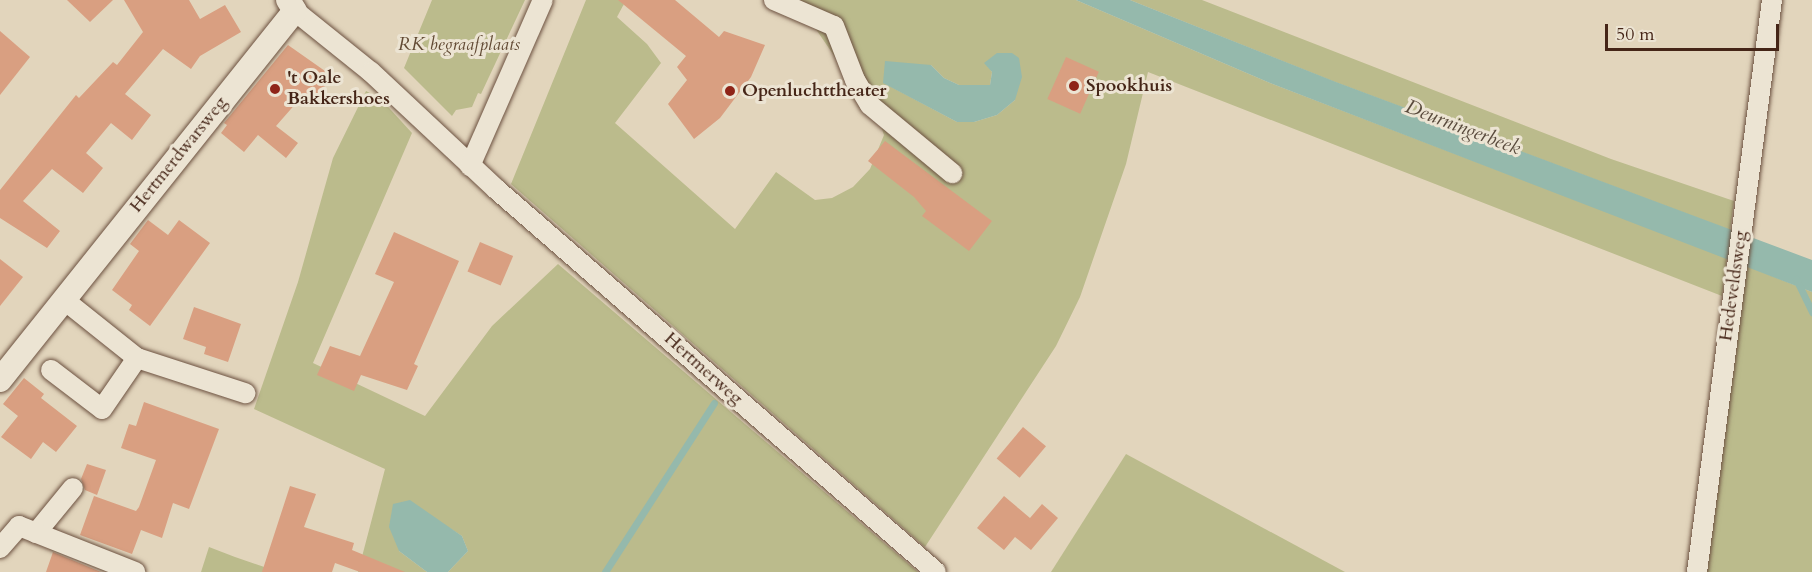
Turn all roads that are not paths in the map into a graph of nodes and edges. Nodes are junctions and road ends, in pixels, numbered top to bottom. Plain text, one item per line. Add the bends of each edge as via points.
1 (543, 0) edge
2 (774, 0) edge
3 (1772, 0) edge
4 (292, 6) edge
5 (470, 166) junction
6 (952, 173) dead end
7 (63, 299) junction
8 (137, 358) junction
9 (51, 370) dead end
10 (0, 380) edge
11 (245, 393) dead end
12 (73, 488) dead end
13 (36, 533) junction
14 (0, 548) edge
15 (135, 572) edge
16 (936, 572) edge
17 (1697, 572) edge

1 - 5 street
2 - 6 street via 834,26 852,73 870,105
3 - 17 street, Hedeveldsweg
4 - 5 street, Hertmerweg via 371,72
4 - 7 street, Hertmerdwarsweg
5 - 16 street, Hertmerweg
7 - 8 street
7 - 10 street, Hertmerdwarsweg
8 - 9 street via 102,409
8 - 11 street
12 - 13 street
13 - 14 street via 19,526
13 - 15 street

